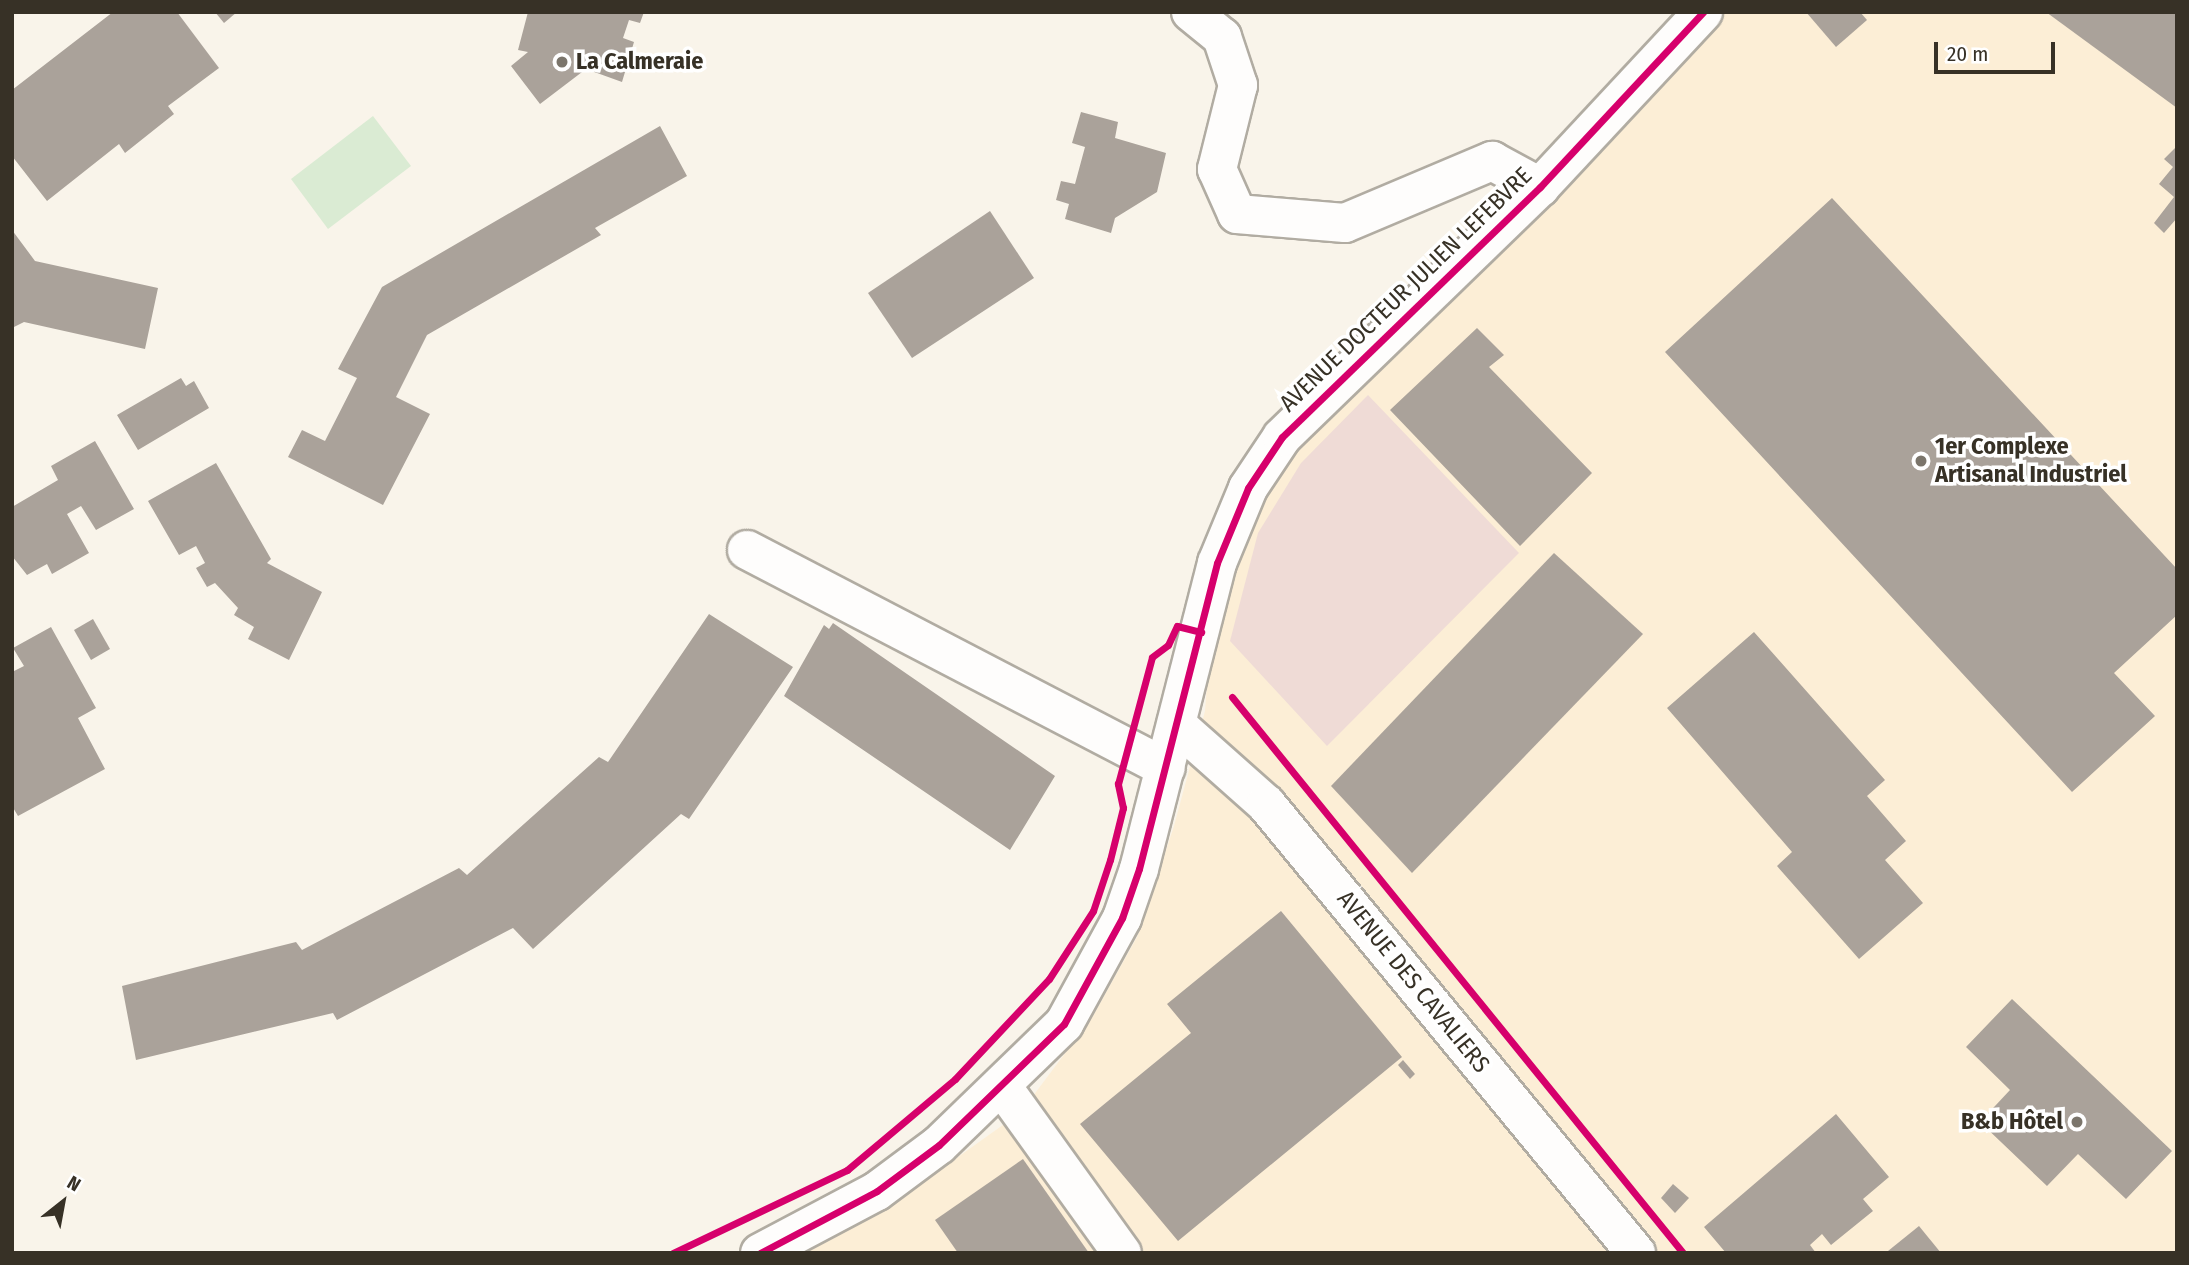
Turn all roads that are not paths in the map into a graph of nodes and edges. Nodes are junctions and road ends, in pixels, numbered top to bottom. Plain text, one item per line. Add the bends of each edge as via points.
1 (1191, 12) edge
2 (1703, 12) edge
3 (1540, 187) junction
4 (747, 550) dead end
5 (1177, 725) junction
6 (1167, 768) junction
7 (1004, 1088) junction
8 (760, 1253) edge
9 (1122, 1253) edge
10 (1636, 1253) edge

1 - 3 street via 1222,37 1237,85 1217,169 1237,214 1345,223 1492,161
2 - 3 street, AVENUE DOCTEUR JULIEN LEFEBVRE
3 - 5 street, AVENUE DOCTEUR JULIEN LEFEBVRE via 1283,437 1248,488 1217,563
4 - 6 street
5 - 6 street, AVENUE DOCTEUR JULIEN LEFEBVRE
5 - 10 street, AVENUE DES CAVALIERS via 1266,804
6 - 7 street, AVENUE DOCTEUR JULIEN LEFEBVRE via 1139,869 1097,970 1064,1024
7 - 8 street, AVENUE DOCTEUR JULIEN LEFEBVRE via 877,1191
7 - 9 street

